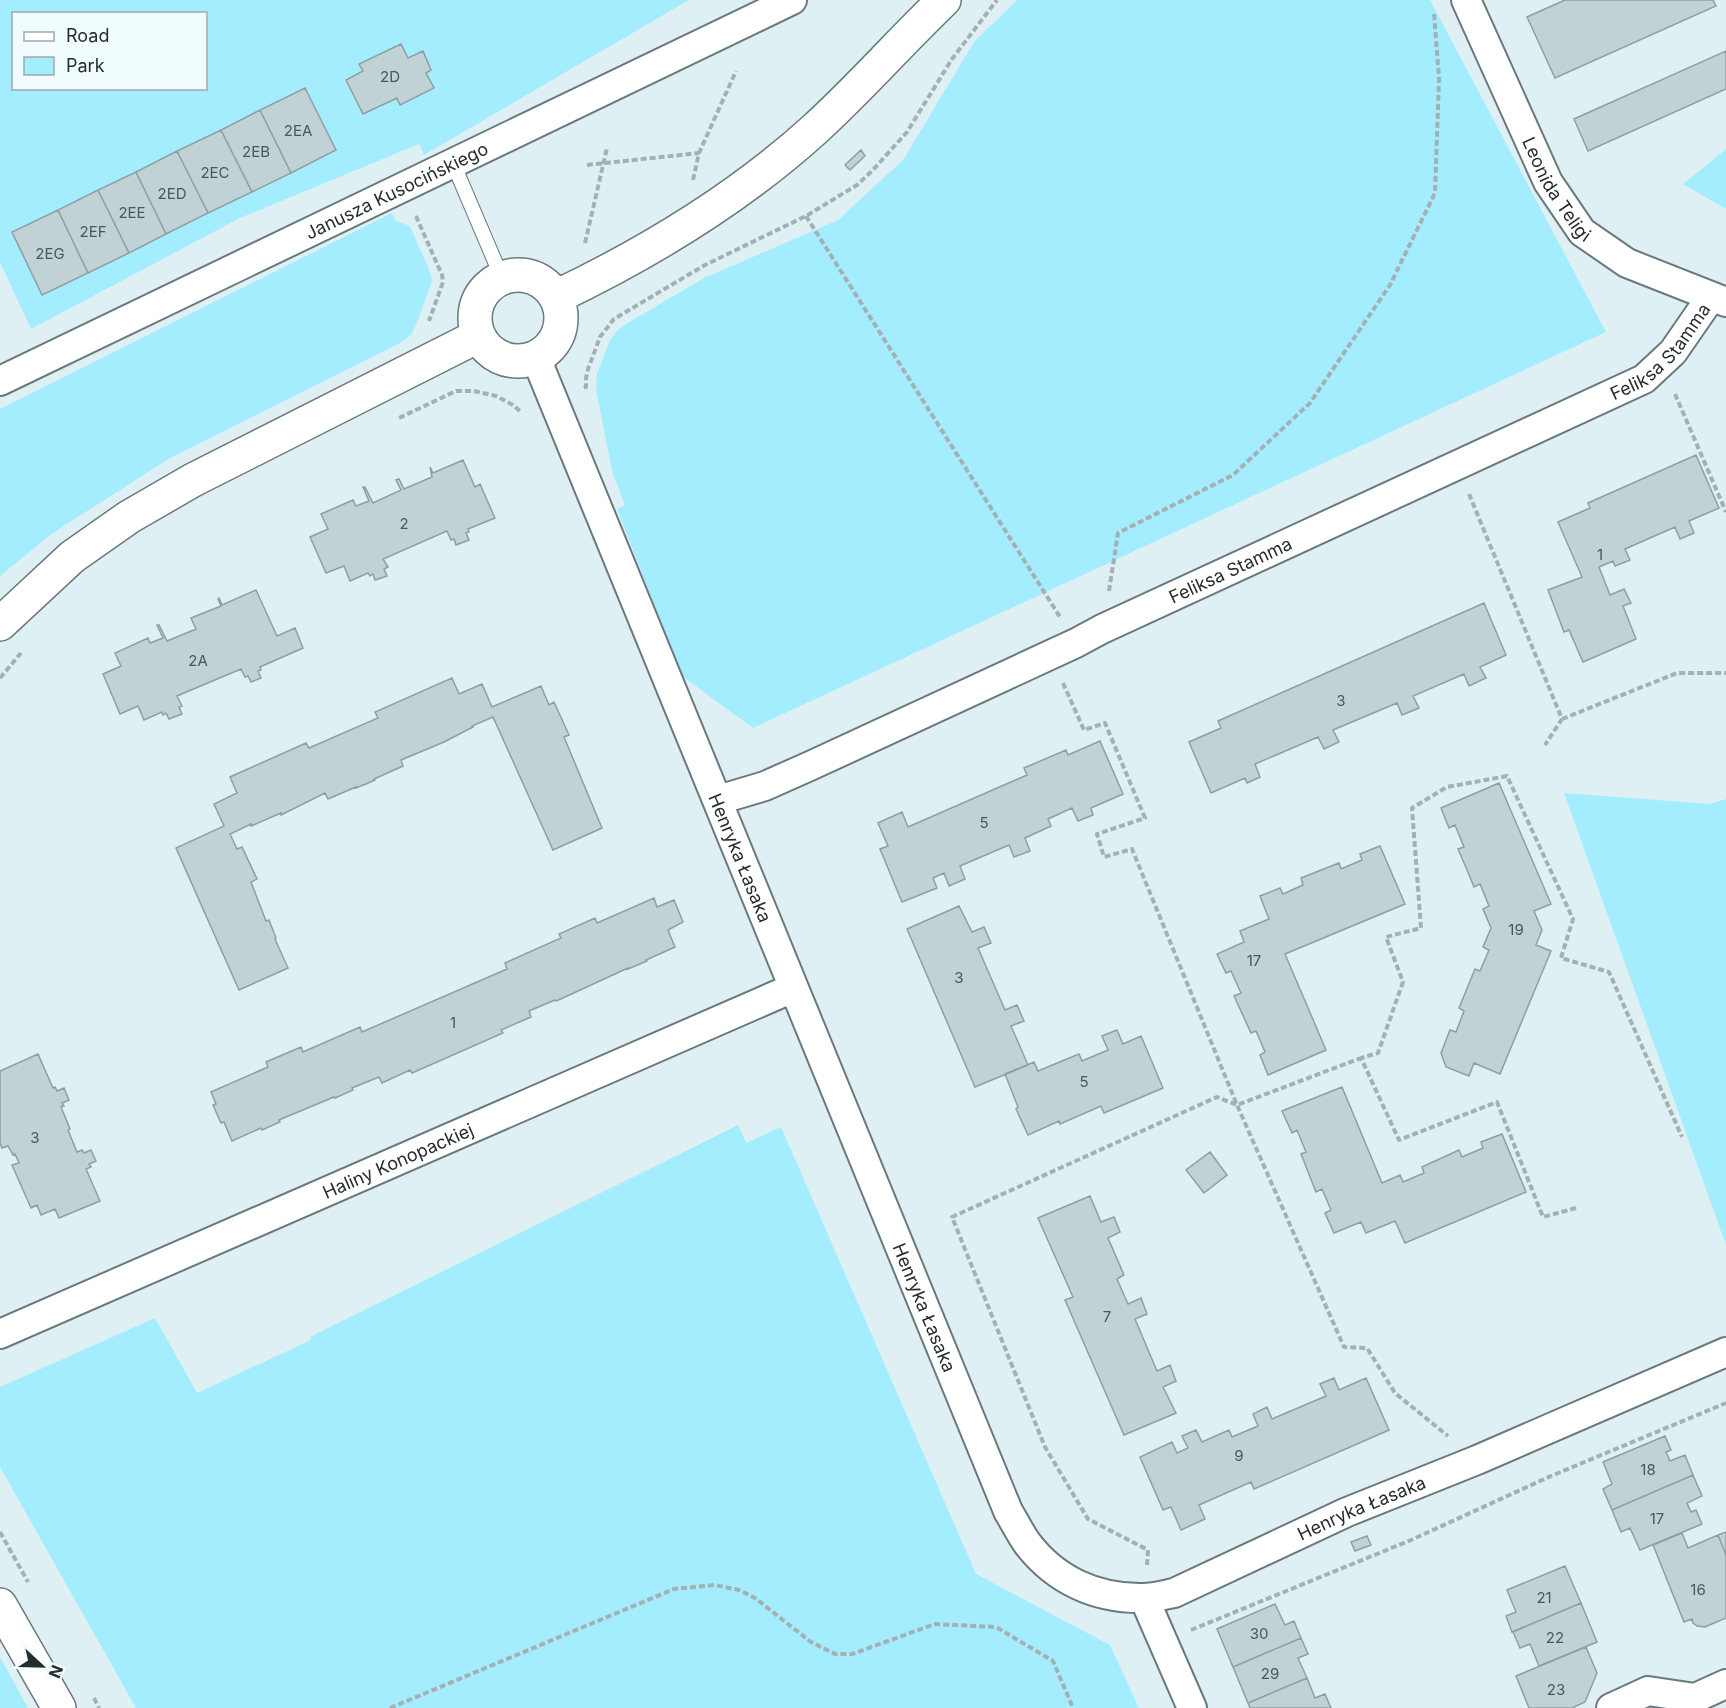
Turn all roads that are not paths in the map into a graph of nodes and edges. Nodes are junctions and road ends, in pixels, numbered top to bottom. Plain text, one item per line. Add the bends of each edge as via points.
1 (792, 0) edge
2 (944, 0) edge
3 (1466, 0) edge
4 (453, 163) junction
5 (502, 278) junction
6 (556, 297) junction
7 (1719, 300) edge
8 (478, 336) junction
9 (536, 358) junction
10 (0, 381) edge
11 (0, 624) edge
12 (718, 800) junction
13 (793, 988) junction
14 (0, 1334) edge
15 (1726, 1352) edge
16 (1144, 1598) junction
17 (0, 1605) edge
18 (1726, 1684) edge
19 (59, 1708) edge
20 (1192, 1708) edge
21 (1611, 1708) edge

1 - 4 street, Janusza Kusocińskiego
2 - 6 street via 857,91 758,177 683,227
3 - 7 street, Leonida Teligi via 1548,182 1582,232 1628,263
4 - 5 lane
4 - 10 street, Janusza Kusocińskiego
5 - 6 street via 515,275 539,280
5 - 8 street via 490,285 475,308
6 - 9 street via 561,327 555,341
7 - 12 street, Feliksa Stamma via 1644,379 801,770
8 - 9 street via 495,356 507,361
8 - 11 street via 193,480 129,517 72,557
9 - 12 street, Henryka Łasaka
12 - 13 street, Henryka Łasaka
13 - 14 street, Haliny Konopackiej
13 - 16 street, Henryka Łasaka via 1008,1511 1027,1543 1070,1582 1116,1596
15 - 16 street, Henryka Łasaka via 1347,1512 1174,1593
16 - 20 street
17 - 19 street
18 - 21 street via 1695,1698 1648,1691

